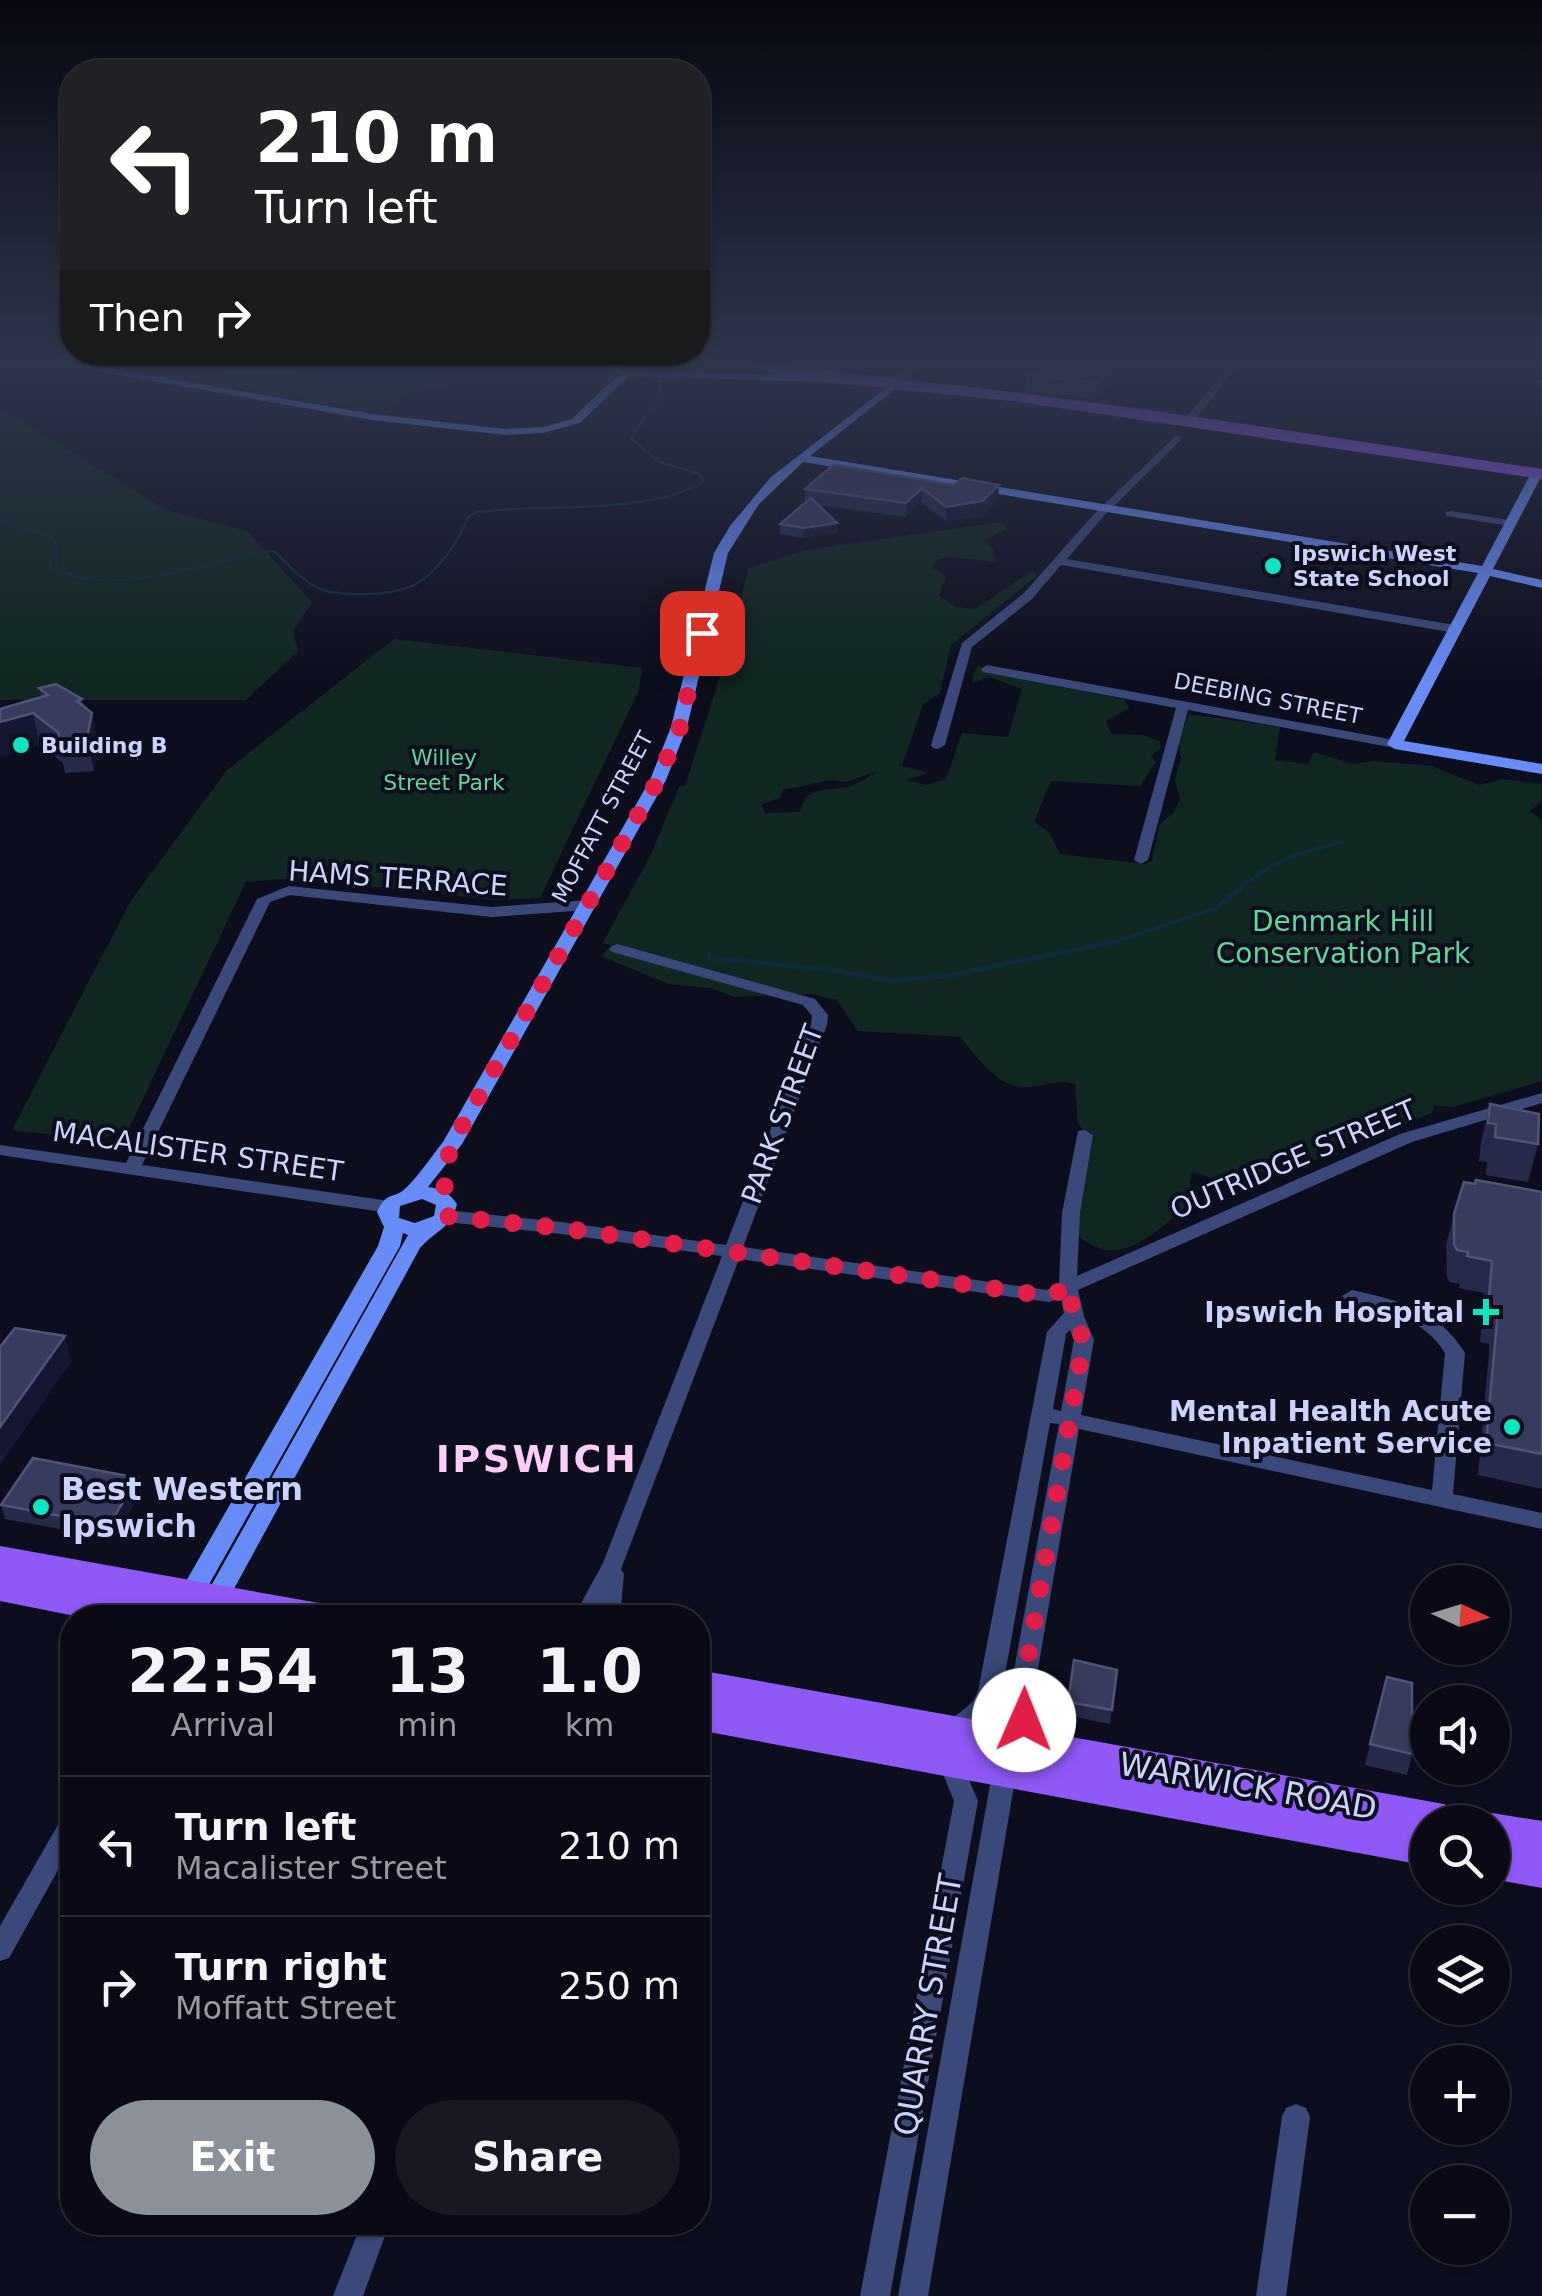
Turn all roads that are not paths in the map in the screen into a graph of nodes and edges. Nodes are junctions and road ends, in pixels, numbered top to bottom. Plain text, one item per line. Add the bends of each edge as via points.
1 (790, 467) edge
2 (857, 467) edge
3 (1148, 467) edge
4 (1540, 470) edge
5 (1108, 508) junction
6 (1450, 514) dead end
7 (1510, 523) junction
8 (1058, 561) junction
9 (1485, 570) junction
10 (1542, 584) edge
11 (1455, 629) junction
12 (987, 669) dead end
13 (1183, 704) junction
14 (1396, 744) junction
15 (938, 745) dead end
16 (1542, 769) edge
17 (1141, 860) dead end
18 (588, 905) junction
19 (616, 950) dead end
20 (1542, 1098) edge
21 (1084, 1135) dead end
22 (452, 1144) junction
23 (0, 1150) edge
24 (132, 1168) junction
25 (413, 1193) junction
26 (438, 1214) junction
27 (392, 1216) junction
28 (732, 1253) junction
29 (1071, 1286) junction
30 (1352, 1296) dead end
31 (1072, 1316) junction
32 (1043, 1414) junction
33 (1071, 1420) junction
34 (1442, 1499) junction
35 (1542, 1520) edge
36 (0, 1560) edge
37 (614, 1563) junction
38 (0, 1587) edge
39 (155, 1605) edge
40 (174, 1605) edge
41 (192, 1605) edge
42 (192, 1605) edge
43 (591, 1605) edge
44 (610, 1605) edge
45 (710, 1689) edge
46 (710, 1715) edge
47 (959, 1742) junction
48 (1021, 1759) junction
49 (1410, 1817) edge
50 (1510, 1834) edge
51 (1542, 1839) edge
52 (60, 1844) edge
53 (1410, 1844) edge
54 (1510, 1864) edge
55 (1542, 1870) edge
56 (946, 1912) junction
57 (978, 1919) junction
58 (0, 1950) edge
59 (1296, 2117) dead end
60 (902, 2142) junction
61 (937, 2150) junction
62 (371, 2235) edge
63 (348, 2296) edge
64 (875, 2296) edge
65 (913, 2296) edge
66 (1271, 2296) edge

1 - 18 main road, MOFFATT STREET via 731,531 668,756
2 - 5 main road
3 - 5 street
4 - 7 main road
5 - 8 street
5 - 9 main road
6 - 7 street
7 - 9 main road
8 - 11 street
8 - 15 street via 1028,596 966,646
9 - 10 main road
9 - 11 main road
11 - 14 main road
12 - 13 street, DEEBING STREET
13 - 14 street, DEEBING STREET
13 - 17 street
14 - 16 main road, DEEBING STREET
18 - 22 main road, MOFFATT STREET
18 - 24 street, HAMS TERRACE via 492,912 288,890 264,898
19 - 28 street, PARK STREET via 809,1002 820,1016
20 - 29 street, OUTRIDGE STREET via 1406,1138
21 - 29 street, QUARRY STREET via 1066,1244
22 - 25 main road, MOFFATT STREET
22 - 26 main road, MOFFATT STREET
23 - 24 street, MACALISTER STREET
24 - 27 street, MACALISTER STREET
25 - 26 main road
25 - 27 main road
26 - 27 main road
26 - 28 street
26 - 41 main road, MOFFATT STREET via 411,1245
27 - 42 main road via 389,1246
28 - 29 street via 1049,1296
28 - 37 street, PARK STREET
29 - 31 street, QUARRY STREET
30 - 34 street via 1410,1311 1449,1340 1455,1354
31 - 32 street, QUARRY STREET via 1057,1332
31 - 33 street, QUARRY STREET via 1084,1340
32 - 33 street
32 - 47 street, QUARRY STREET via 990,1690
33 - 34 street
33 - 48 street, QUARRY STREET via 1022,1692 1027,1732
34 - 35 street
36 - 40 main road
37 - 43 street, PARK STREET
37 - 44 street
38 - 39 main road
45 - 47 main road, WARWICK ROAD
46 - 47 main road, WARWICK ROAD
47 - 48 main road, WARWICK ROAD
47 - 56 street, QUARRY STREET via 966,1800
48 - 49 main road, WARWICK ROAD
48 - 53 main road, WARWICK ROAD
48 - 57 street, QUARRY STREET
50 - 51 main road
52 - 58 street
54 - 55 main road
56 - 57 street
56 - 60 street, QUARRY STREET
57 - 61 street, QUARRY STREET
59 - 66 street
60 - 61 street
60 - 64 street, QUARRY STREET
61 - 65 street, QUARRY STREET
62 - 63 street

